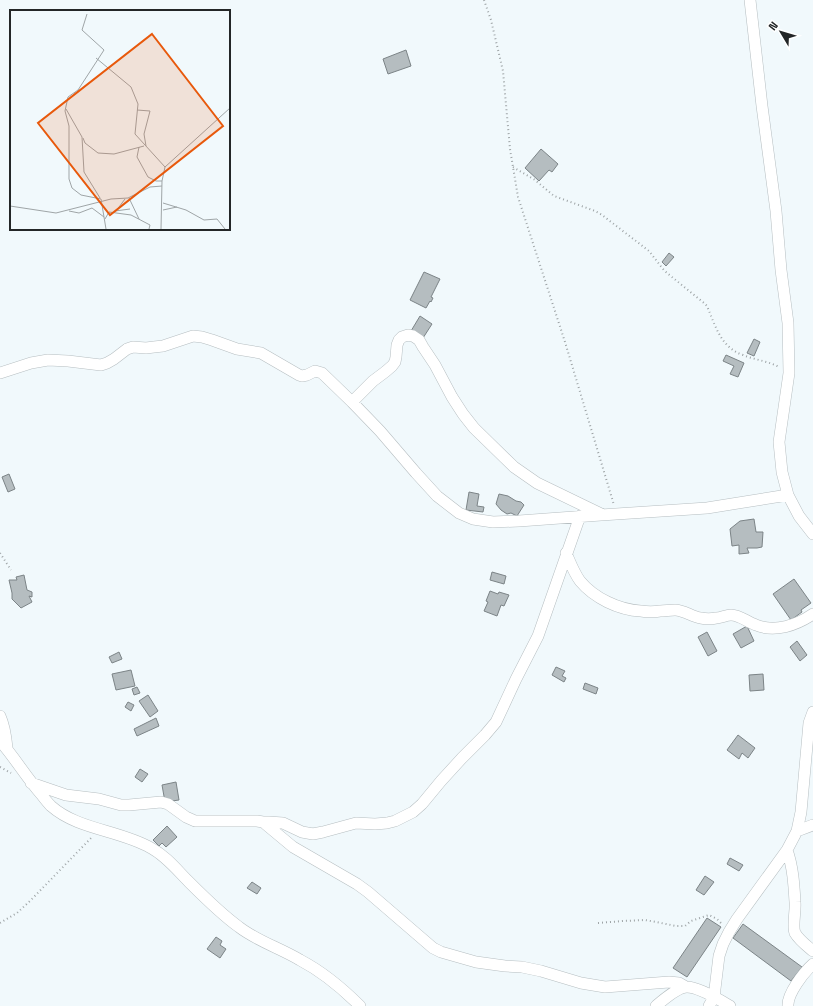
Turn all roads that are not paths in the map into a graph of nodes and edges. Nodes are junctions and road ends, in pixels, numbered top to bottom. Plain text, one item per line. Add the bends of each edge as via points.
1 (750, 0) edge
2 (0, 373) edge
3 (352, 402) junction
4 (788, 495) junction
5 (601, 514) junction
6 (580, 516) junction
7 (813, 534) edge
8 (566, 553) junction
9 (813, 614) edge
10 (813, 712) edge
11 (0, 716) edge
12 (3, 745) edge
13 (31, 783) junction
14 (263, 822) junction
15 (813, 825) edge
16 (797, 831) junction
17 (787, 850) junction
18 (813, 951) edge
19 (813, 954) edge
20 (811, 966) edge
21 (686, 987) junction
22 (711, 1002) edge
23 (360, 1006) edge
24 (656, 1006) edge
25 (730, 1006) edge
26 (788, 1006) edge

1 - 4 street via 788,323 789,373 779,442 782,472
2 - 3 street via 48,360 101,365 133,347 154,348 193,336 261,353 302,376 315,372 322,373
3 - 5 street via 392,366 399,340 408,335 413,336 424,347 463,414 514,467 537,483
3 - 6 street via 437,496 459,513 473,519 493,522
4 - 5 street via 707,508
4 - 7 street via 799,516
5 - 6 street
6 - 8 street
8 - 9 street via 580,581 588,589 611,604 625,608 640,611 676,610 707,619 738,616 767,629 792,625
8 - 14 street via 538,636 496,722 414,812 387,823 356,823 313,834 283,823
10 - 16 street via 809,723
11 - 12 street via 6,735
12 - 13 street
13 - 14 street via 66,795 99,799 120,805 161,802 195,821
13 - 23 street via 50,805 62,814 151,848 169,861 239,927 254,938 323,973
14 - 21 street via 292,847 368,892 441,952 476,962 522,967 605,987 669,982
15 - 16 street
16 - 17 street
17 - 18 street via 792,865 795,932
17 - 22 street via 729,932 719,956
19 - 20 street
20 - 26 street via 791,994
21 - 22 street via 698,990
21 - 24 street
22 - 25 street

